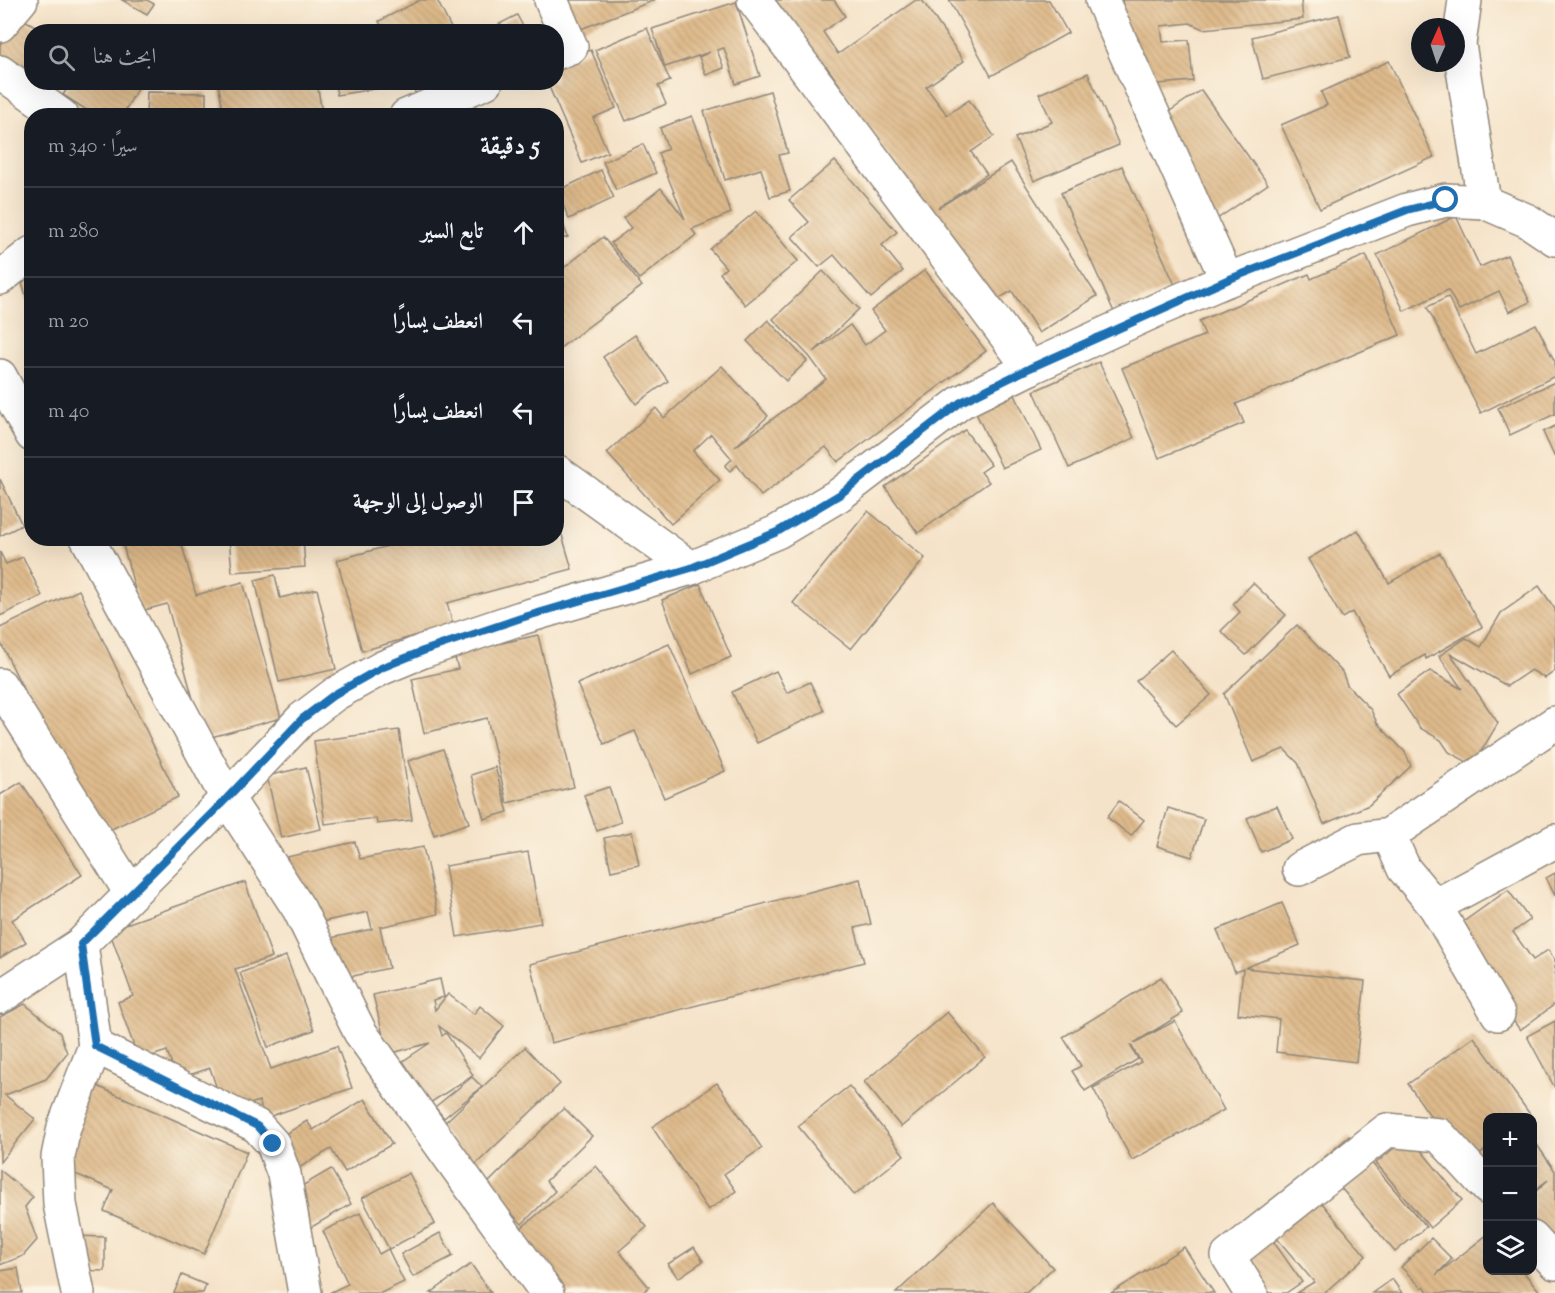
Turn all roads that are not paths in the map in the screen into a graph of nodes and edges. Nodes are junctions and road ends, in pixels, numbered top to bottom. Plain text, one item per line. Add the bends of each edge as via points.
1 (21, 0) edge
2 (551, 0) edge
3 (754, 0) edge
4 (1102, 0) edge
5 (1465, 0) edge
6 (561, 24) edge
7 (0, 26) edge
8 (564, 31) edge
9 (564, 50) edge
10 (0, 72) edge
11 (24, 89) edge
12 (25, 90) edge
13 (467, 90) edge
14 (51, 108) edge
15 (425, 108) edge
16 (1484, 202) junction
17 (1555, 239) edge
18 (24, 259) edge
19 (0, 278) edge
20 (1227, 280) junction
21 (1030, 368) junction
22 (0, 376) edge
23 (24, 420) edge
24 (564, 477) edge
25 (91, 546) edge
26 (691, 568) junction
27 (0, 685) edge
28 (1555, 723) edge
29 (227, 798) junction
30 (1389, 835) junction
31 (1555, 841) edge
32 (1299, 869) dead end
33 (131, 893) junction
34 (1435, 906) junction
35 (81, 944) junction
36 (0, 997) edge
37 (1498, 1014) dead end
38 (95, 1046) junction
39 (1483, 1183) edge
40 (1537, 1243) edge
41 (1555, 1263) edge
42 (78, 1293) edge
43 (305, 1293) edge
44 (547, 1293) edge
45 (1251, 1293) edge

1 - 7 street
2 - 6 street
3 - 21 street
4 - 20 street
5 - 16 street via 1459,44
8 - 9 street via 571,47
10 - 11 street
12 - 14 street
13 - 15 street
16 - 17 street via 1528,221
16 - 20 street via 1446,200 1407,210
18 - 19 street
20 - 21 street
21 - 26 street via 961,402 839,495 777,532
22 - 23 street
24 - 26 street
25 - 29 street
26 - 29 street via 521,618 381,668 335,694 302,719
27 - 33 street
28 - 30 street
29 - 33 street
29 - 44 street via 299,909 360,1032
30 - 32 street via 1358,839
30 - 34 street via 1404,869
31 - 34 street
33 - 35 street
34 - 37 street
35 - 36 street
35 - 38 street
38 - 42 street via 64,1126 58,1157 60,1204
38 - 43 street via 257,1126 273,1144 284,1174
39 - 45 street via 1439,1135 1387,1130 1228,1256
40 - 41 street

